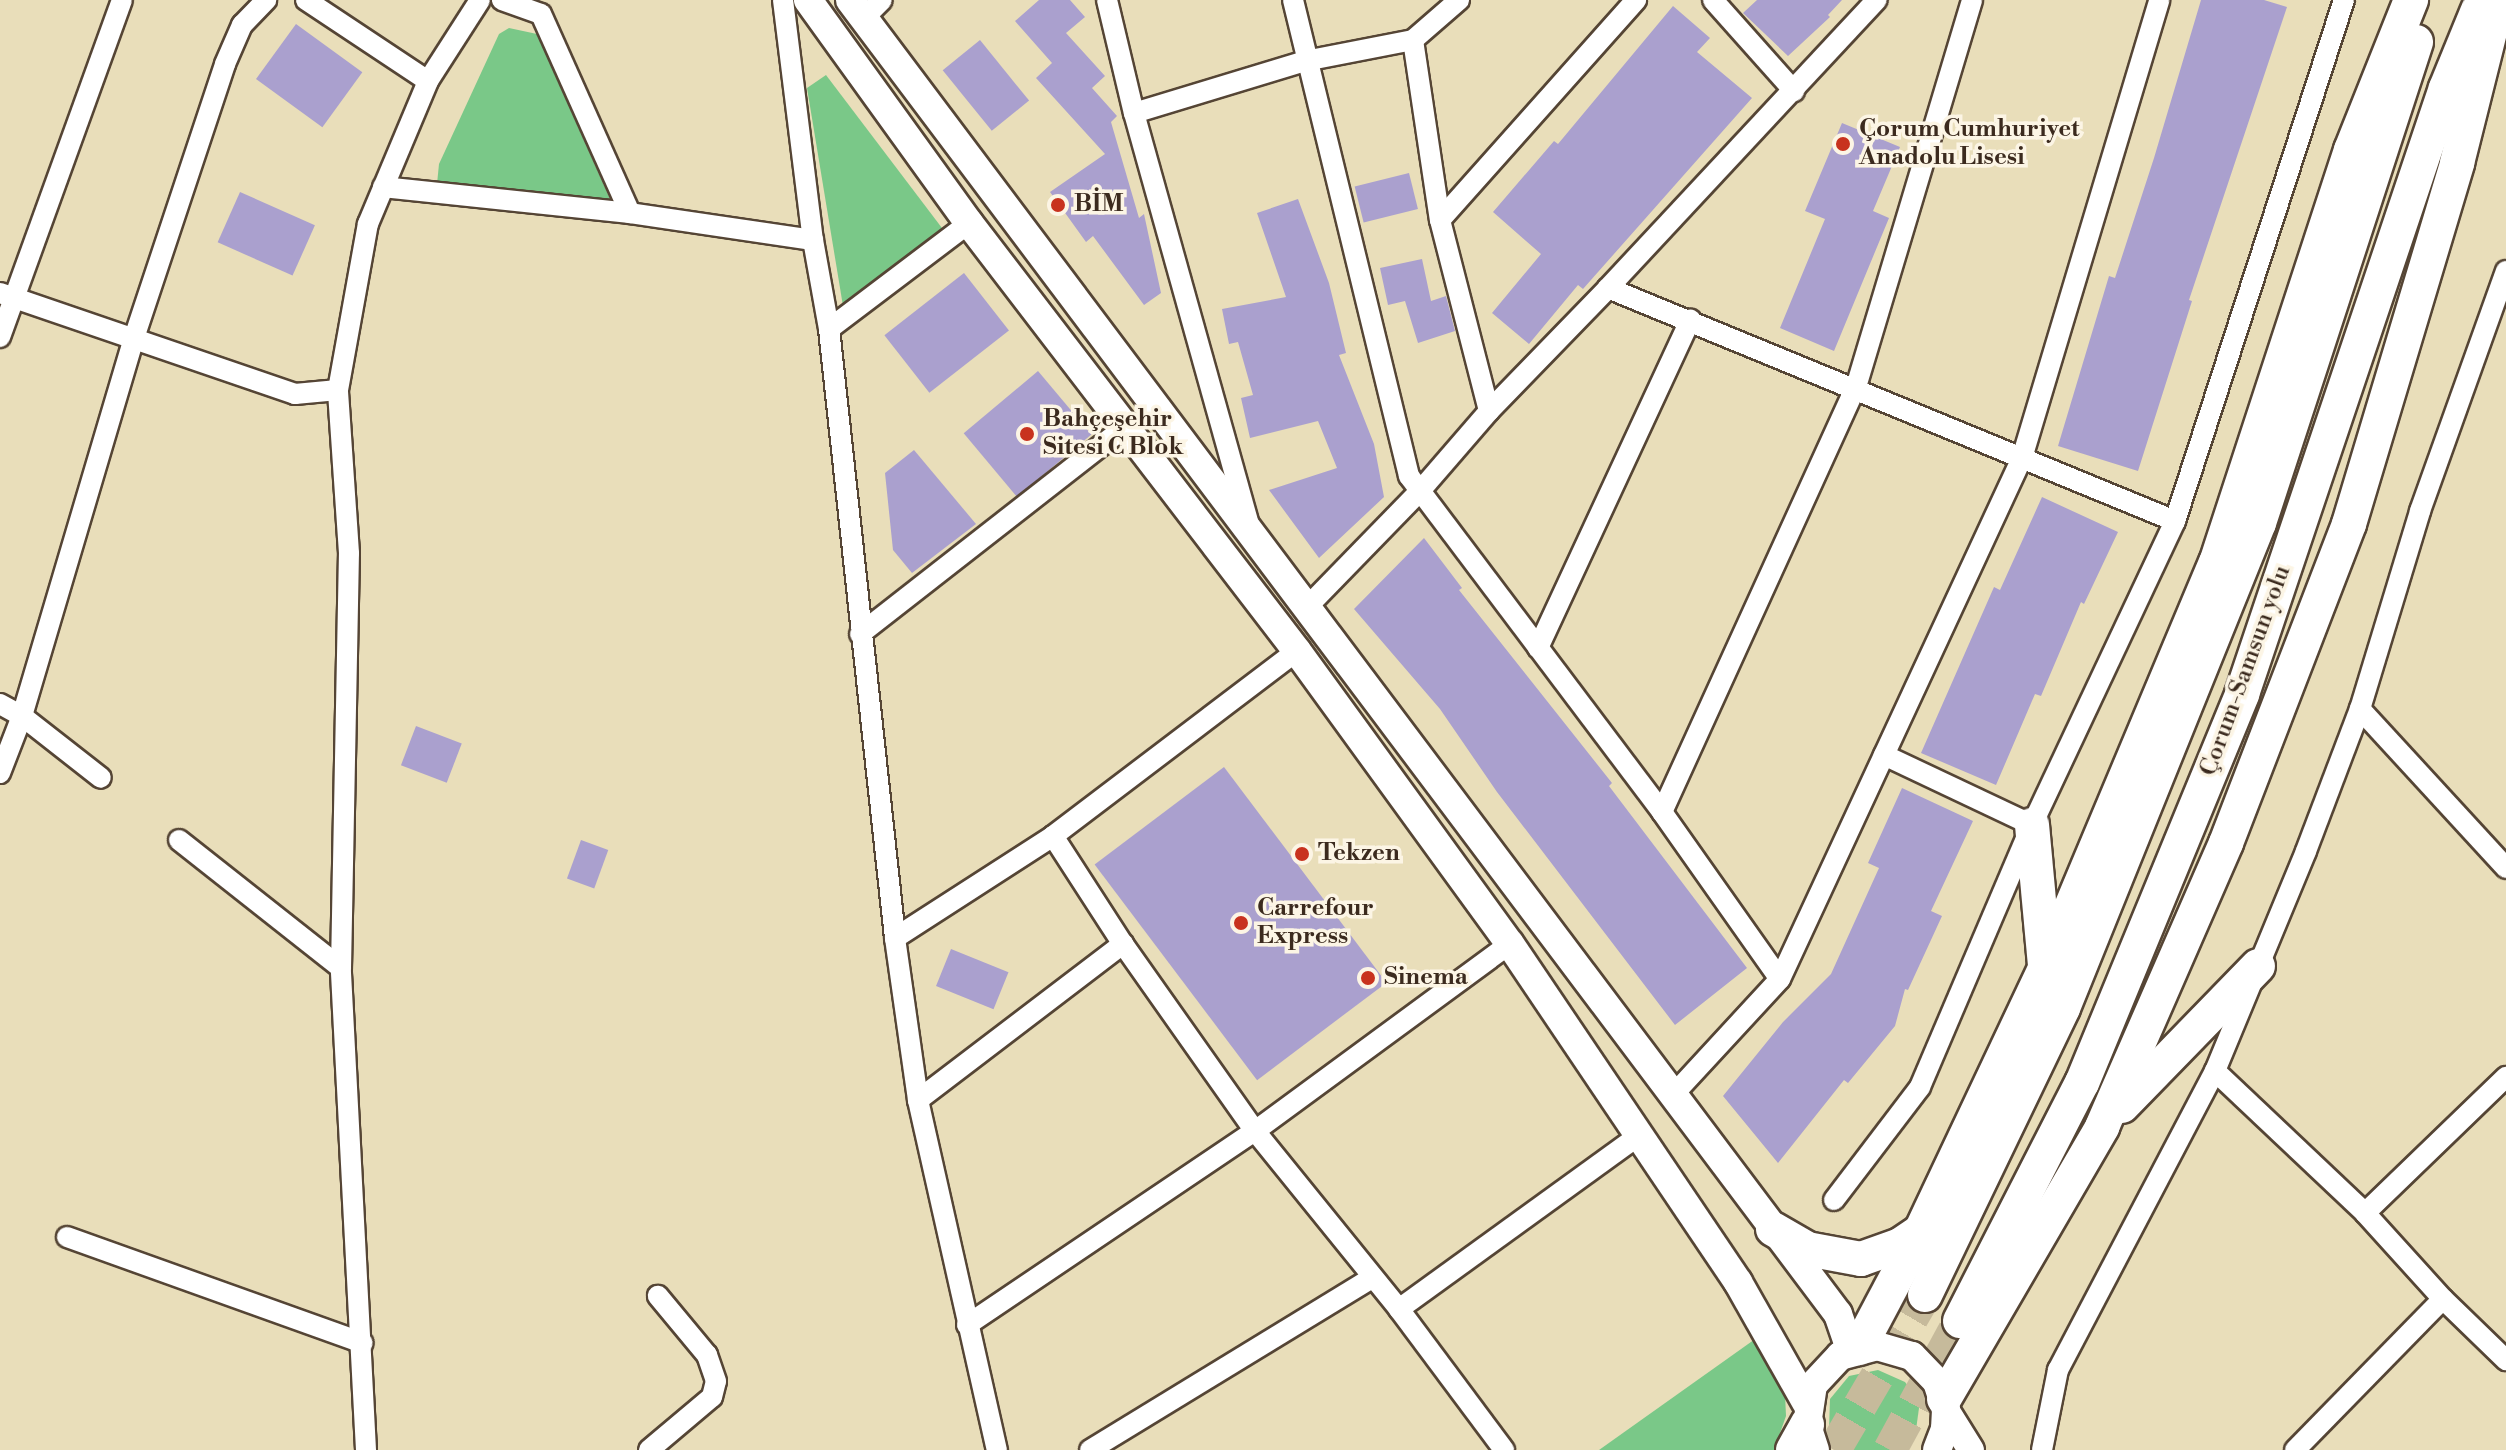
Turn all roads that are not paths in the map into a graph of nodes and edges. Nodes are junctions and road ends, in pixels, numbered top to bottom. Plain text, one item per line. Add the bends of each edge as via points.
1 (122, 0) edge
2 (266, 0) edge
3 (306, 0) edge
4 (480, 0) edge
5 (502, 0) edge
6 (783, 0) edge
7 (808, 0) edge
8 (1107, 0) edge
9 (1293, 0) edge
10 (1459, 0) edge
11 (1636, 0) edge
12 (1713, 0) edge
13 (1877, 0) edge
14 (1972, 0) edge
15 (2159, 0) edge
16 (2411, 0) edge
17 (2430, 0) edge
18 (2483, 0) edge
19 (2498, 0) edge
20 (2336, 2) edge
21 (866, 6) edge
22 (1413, 40) junction
23 (1305, 61) junction
24 (428, 81) junction
25 (1794, 91) junction
26 (1134, 113) junction
27 (383, 187) junction
28 (630, 213) junction
29 (1440, 220) junction
30 (969, 223) junction
31 (813, 240) junction
32 (2506, 271) edge
33 (1608, 288) junction
34 (7, 295) edge
35 (1690, 320) junction
36 (829, 329) junction
37 (0, 337) edge
38 (133, 341) junction
39 (1856, 387) junction
40 (338, 390) junction
41 (1489, 411) junction
42 (1126, 426) junction
43 (2022, 458) junction
44 (1420, 491) junction
45 (2175, 521) junction
46 (1251, 534) junction
47 (1308, 606) junction
48 (1279, 628) junction
49 (1325, 630) junction
50 (860, 634) junction
51 (1538, 648) junction
52 (1297, 651) junction
53 (0, 704) edge
54 (2360, 709) junction
55 (22, 716) junction
56 (1884, 755) junction
57 (0, 773) edge
58 (101, 778) dead end
59 (1662, 812) junction
60 (2032, 825) junction
61 (1053, 836) junction
62 (179, 840) dead end
63 (2506, 868) edge
64 (895, 938) junction
65 (1123, 944) junction
66 (1510, 944) junction
67 (2258, 966) junction
68 (341, 968) junction
69 (2045, 969) junction
70 (1780, 979) junction
71 (2215, 1071) junction
72 (2506, 1077) edge
73 (1672, 1096) junction
74 (918, 1100) junction
75 (2102, 1127) junction
76 (1255, 1131) junction
77 (1639, 1135) junction
78 (1834, 1200) dead end
79 (2365, 1213) junction
80 (1773, 1229) junction
81 (1921, 1231) junction
82 (67, 1237) dead end
83 (1372, 1278) junction
84 (1925, 1295) tunnel mouth
85 (658, 1296) dead end
86 (2443, 1299) junction
87 (1399, 1309) junction
88 (1960, 1321) tunnel mouth
89 (967, 1325) junction
90 (363, 1343) junction
91 (1855, 1350) junction
92 (2506, 1360) edge
93 (1945, 1404) junction
94 (1806, 1432) edge
95 (366, 1450) edge
96 (649, 1450) edge
97 (997, 1450) edge
98 (1090, 1450) edge
99 (1504, 1450) edge
100 (1937, 1450) edge
101 (1971, 1450) edge
102 (2042, 1450) edge
103 (2295, 1450) edge

1 - 34 street
2 - 38 street via 242,25 225,64
3 - 24 street
4 - 24 street
5 - 28 street via 541,14
6 - 31 street
7 - 30 main road
8 - 26 street
9 - 23 street
10 - 22 street
11 - 29 street
12 - 25 street
13 - 25 street
14 - 39 street
15 - 43 street
16 - 69 highway via 2351,150 2216,563
17 - 84 highway, Çorum-Samsun yolu via 2259,523 2063,1008
18 - 88 highway, Çorum-Samsun yolu via 2446,88 2242,694 2082,1083
19 - 75 highway via 2457,163 2349,524 2226,843
20 - 45 street
21 - 46 main road
22 - 23 street
22 - 29 street
23 - 26 street
23 - 44 street via 1409,476
24 - 27 street
25 - 33 street
26 - 46 street
27 - 28 street
27 - 40 street via 368,224
28 - 31 street
29 - 41 street
30 - 36 street
30 - 42 main road
31 - 36 street
32 - 54 street via 2420,511
33 - 35 street
33 - 41 street
34 - 37 street
34 - 38 street
35 - 39 street
35 - 51 street
36 - 50 street
38 - 40 street via 295,394
38 - 55 street
39 - 43 street
39 - 59 street
40 - 68 street via 349,553
41 - 44 street
42 - 48 main road
42 - 50 street
43 - 45 street
43 - 56 street
44 - 47 street
44 - 51 street
45 - 60 street
46 - 47 main road
47 - 48 main road
47 - 49 main road
48 - 52 main road
49 - 52 main road
49 - 73 main road
50 - 64 street
51 - 59 street
52 - 61 street
52 - 66 main road
53 - 55 street
54 - 63 street
54 - 67 street
55 - 57 street
55 - 58 street
56 - 60 street
56 - 70 street
59 - 70 street
60 - 69 highway
60 - 78 street via 1920,1087
61 - 64 street
61 - 65 street
62 - 68 street
64 - 74 street
65 - 74 street
65 - 76 street
66 - 76 street
66 - 77 main road
67 - 71 street
67 - 75 highway
68 - 90 street
69 - 81 highway
70 - 73 street
71 - 79 street
71 - 102 street via 2058,1370
72 - 79 street
73 - 80 main road
74 - 89 street
75 - 93 highway
76 - 83 street
76 - 89 street
77 - 87 street
77 - 94 main road via 1738,1282
79 - 86 street
80 - 81 highway via 1807,1249 1861,1259
80 - 91 main road via 1838,1314
81 - 91 highway
82 - 90 street
83 - 87 street
83 - 98 street
85 - 96 street via 707,1355 716,1381 712,1397
86 - 92 street
86 - 103 street
87 - 99 street
89 - 97 street
90 - 95 street
91 - 93 main road via 1886,1347 1912,1356 1932,1374
91 - 94 main road via 1825,1369 1813,1385
93 - 100 main road via 1945,1429
93 - 101 street

